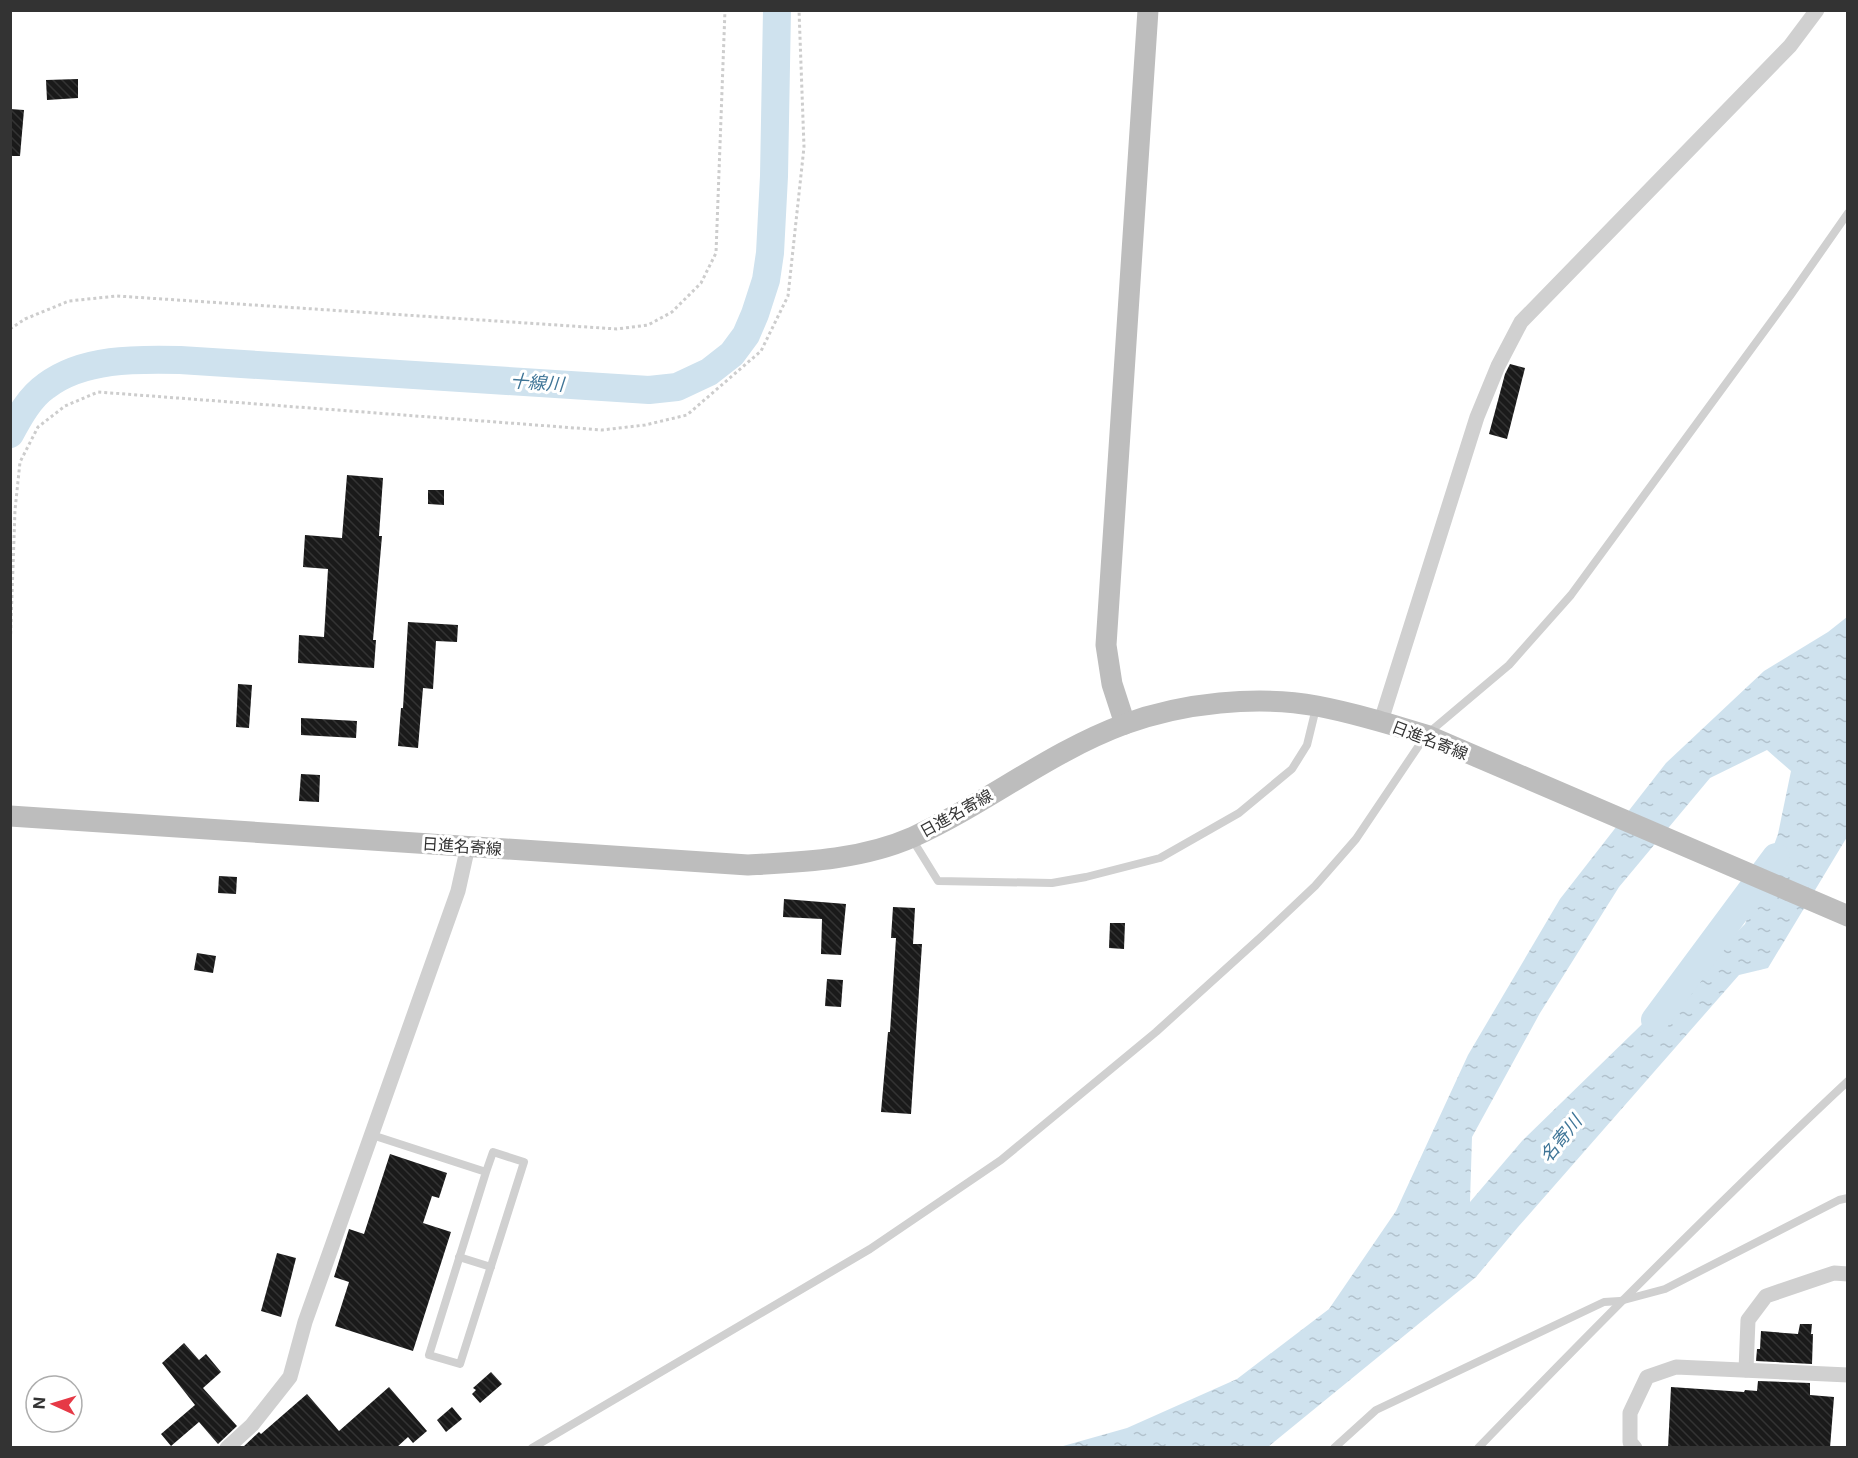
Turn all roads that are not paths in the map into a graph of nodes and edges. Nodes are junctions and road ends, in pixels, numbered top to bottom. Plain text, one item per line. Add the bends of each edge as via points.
1 (1148, 10) edge
2 (1817, 10) edge
3 (1848, 213) edge
4 (1316, 706) junction
5 (1381, 721) junction
6 (1125, 724) junction
7 (1426, 735) junction
8 (10, 816) edge
9 (911, 837) junction
10 (468, 846) junction
11 (1848, 915) edge
12 (1848, 1081) edge
13 (372, 1135) junction
14 (486, 1172) junction
15 (1848, 1198) edge
16 (459, 1257) junction
17 (491, 1267) junction
18 (1848, 1274) edge
19 (1620, 1301) junction
20 (1746, 1370) junction
21 (1848, 1374) edge
22 (227, 1448) edge
23 (532, 1448) edge
24 (1334, 1448) edge
25 (1479, 1448) edge
26 (1635, 1448) edge

1 - 6 main road via 1106,634 1112,684
2 - 5 street via 1790,46 1521,322 1477,417
3 - 7 lane via 1571,595 1509,665
4 - 5 main road, 日進名寄線
4 - 6 main road, 日進名寄線 via 1221,703
4 - 9 lane via 1307,745 1292,769 1239,813 1160,858 1052,883 938,881
5 - 7 main road, 日進名寄線
6 - 9 main road, 日進名寄線 via 1061,753
7 - 11 main road, 日進名寄線
7 - 23 lane via 1356,839 1315,886 1156,1032 1001,1160 870,1250
8 - 10 main road, 日進名寄線
9 - 10 main road, 日進名寄線 via 860,854 748,865
10 - 13 street via 458,891
12 - 19 lane via 1638,1288
13 - 14 lane
13 - 22 street via 304,1322 290,1377 252,1425
14 - 16 lane
14 - 17 lane via 493,1152 524,1162
15 - 19 lane via 1665,1289
16 - 17 lane
16 - 17 lane via 429,1354 460,1364
18 - 20 street via 1834,1273 1767,1296 1748,1320
19 - 24 lane via 1604,1302 1376,1410
19 - 25 lane
20 - 21 street
20 - 26 street via 1676,1367 1647,1377 1630,1413 1630,1442

